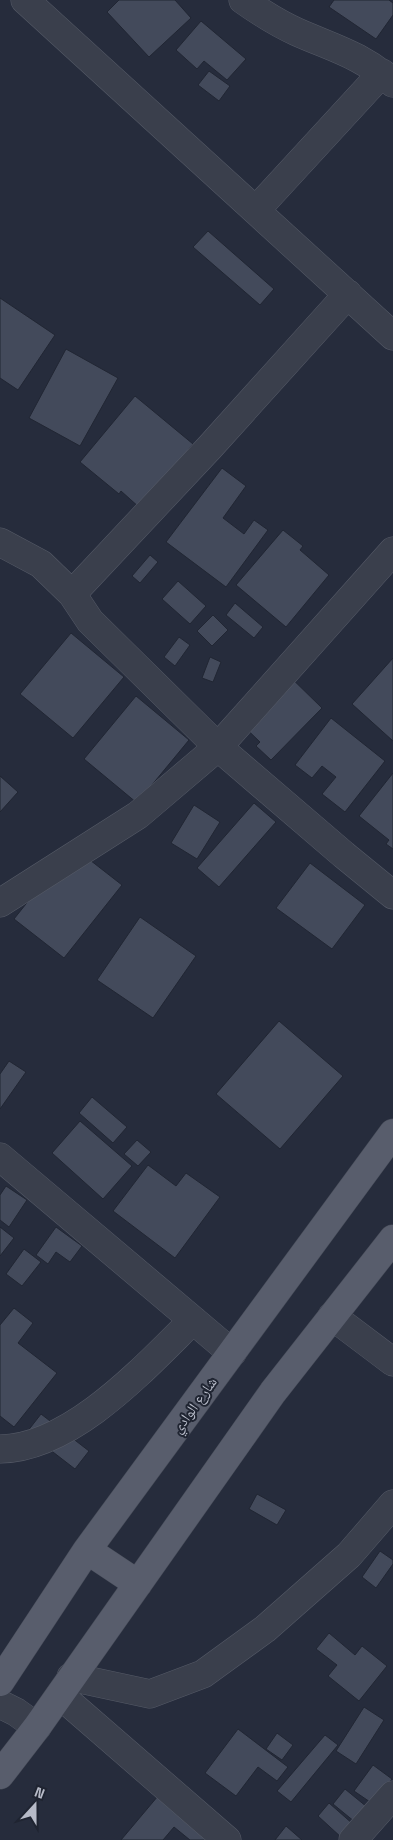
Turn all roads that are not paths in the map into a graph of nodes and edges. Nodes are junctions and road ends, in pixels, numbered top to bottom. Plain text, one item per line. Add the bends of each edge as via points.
1 (25, 0) edge
2 (243, 0) edge
3 (388, 78) edge
4 (256, 210) junction
5 (348, 294) junction
6 (393, 336) edge
7 (0, 542) edge
8 (393, 551) edge
9 (72, 594) junction
10 (218, 747) junction
11 (393, 895) edge
12 (0, 903) edge
13 (393, 1133) edge
14 (0, 1157) edge
15 (393, 1239) edge
16 (332, 1316) junction
17 (193, 1320) junction
18 (232, 1353) junction
19 (393, 1362) edge
20 (0, 1449) edge
21 (393, 1504) edge
22 (87, 1550) junction
23 (138, 1584) junction
24 (0, 1682) edge
25 (66, 1686) junction
26 (0, 1704) edge
27 (37, 1728) junction
28 (0, 1775) edge
29 (393, 1795) edge
30 (228, 1840) edge
31 (353, 1840) edge

1 - 4 street
2 - 3 street via 270,19 359,58
3 - 4 street
4 - 5 street
5 - 6 street
5 - 9 street
7 - 9 street via 42,564
8 - 10 street
9 - 10 street via 90,621
10 - 11 street
10 - 12 street via 138,815
13 - 18 main road, شارع الوادي
14 - 17 street
15 - 16 main road
16 - 19 street
16 - 23 main road via 273,1392
17 - 18 street
17 - 20 street via 127,1384 71,1427 17,1449
18 - 22 main road, شارع الوادي
21 - 25 street via 349,1555 265,1629 203,1674 150,1694
22 - 23 main road
22 - 24 main road, شارع الوادي
23 - 25 main road
25 - 27 main road
25 - 30 street
26 - 27 street
27 - 28 main road
29 - 31 street

